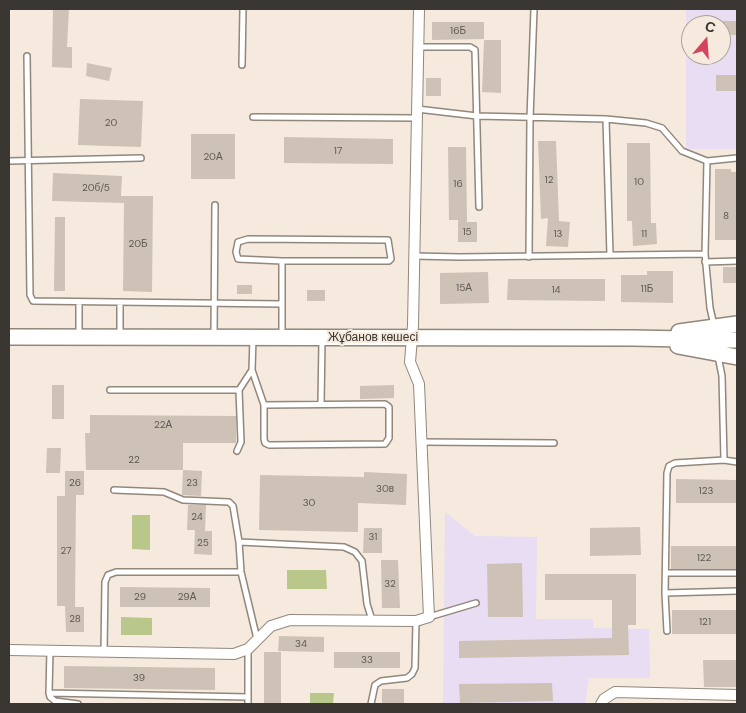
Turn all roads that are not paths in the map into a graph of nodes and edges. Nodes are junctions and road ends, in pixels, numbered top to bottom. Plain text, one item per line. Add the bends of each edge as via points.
1 (243, 9) edge
2 (419, 9) edge
3 (534, 9) edge
4 (418, 47) junction
5 (27, 56) dead end
6 (242, 66) dead end
7 (416, 113) junction
8 (477, 116) junction
9 (253, 117) dead end
10 (530, 118) junction
11 (606, 119) junction
12 (140, 158) dead end
13 (737, 158) edge
14 (9, 161) edge
15 (707, 161) junction
16 (29, 162) junction
17 (214, 205) dead end
18 (479, 207) dead end
19 (705, 254) junction
20 (414, 256) junction
21 (610, 256) junction
22 (530, 257) junction
23 (282, 261) junction
24 (737, 261) edge
25 (705, 262) junction
26 (120, 302) junction
27 (79, 303) junction
28 (214, 304) junction
29 (282, 304) junction
30 (737, 324) edge
31 (714, 327) junction
32 (9, 337) edge
33 (79, 337) junction
34 (120, 337) junction
35 (214, 338) junction
36 (253, 338) junction
37 (282, 338) junction
38 (412, 338) junction
39 (633, 338) junction
40 (322, 339) junction
41 (737, 340) edge
42 (718, 354) junction
43 (737, 357) edge
44 (252, 370) junction
45 (110, 390) dead end
46 (239, 390) junction
47 (321, 404) junction
48 (264, 405) junction
49 (422, 442) junction
50 (554, 443) dead end
51 (237, 451) dead end
52 (724, 460) junction
53 (737, 462) edge
54 (114, 490) dead end
55 (239, 542) junction
56 (240, 572) junction
57 (666, 573) junction
58 (737, 573) edge
59 (737, 591) edge
60 (666, 593) junction
61 (476, 603) dead end
62 (428, 617) junction
63 (416, 621) junction
64 (372, 622) junction
65 (667, 631) dead end
66 (257, 638) junction
67 (248, 649) junction
68 (9, 650) edge
69 (50, 650) junction
70 (104, 652) junction
71 (49, 693) junction
72 (737, 695) edge
73 (248, 697) junction
74 (78, 704) edge
75 (248, 704) edge
76 (371, 704) edge
77 (601, 704) edge

1 - 6 lane
2 - 4 street
3 - 10 lane
4 - 7 street
4 - 8 lane via 470,47 475,50
5 - 16 lane
7 - 8 lane
7 - 9 lane
7 - 20 street
8 - 10 lane
8 - 18 lane
10 - 11 lane
10 - 22 lane
11 - 15 lane via 662,128 682,151
11 - 21 lane
12 - 16 lane
13 - 15 lane
14 - 16 lane
15 - 19 lane
16 - 27 lane via 30,294 33,301
17 - 28 lane
19 - 21 lane
19 - 25 lane
20 - 22 lane
20 - 38 street
21 - 22 lane
23 - 23 lane via 389,261 391,259 388,240 248,239 238,242 238,259
23 - 29 lane
24 - 25 lane
25 - 31 lane
26 - 27 lane
26 - 28 lane
26 - 34 lane
27 - 33 lane
28 - 29 lane
28 - 35 lane
29 - 37 lane
30 - 31 main road
31 - 39 main road
32 - 33 main road, Жұбанов көшесі
33 - 34 main road, Жұбанов көшесі
34 - 35 main road, Жұбанов көшесі
35 - 36 main road, Жұбанов көшесі
36 - 37 main road, Жұбанов көшесі
36 - 44 lane
37 - 40 main road, Жұбанов көшесі
38 - 39 main road, Жұбанов көшесі
38 - 40 main road, Жұбанов көшесі
38 - 49 street via 410,362 419,384
39 - 41 main road, Жұбанов көшесі
39 - 42 main road
40 - 47 lane
42 - 43 main road
42 - 52 lane via 722,376
44 - 46 lane
44 - 48 lane
45 - 46 lane
46 - 51 lane via 241,442
47 - 48 lane
47 - 48 lane via 388,405 388,442 269,445 264,439
49 - 50 lane
49 - 62 street
52 - 53 lane
52 - 57 lane via 669,466
54 - 55 lane via 164,492 183,500 229,502 233,506
55 - 56 lane
55 - 64 lane via 344,547 355,552 362,561 366,604
56 - 66 lane
56 - 70 lane via 116,572 108,575 105,582
57 - 58 lane
57 - 60 lane
59 - 60 lane
60 - 65 lane
61 - 62 lane
62 - 63 street
63 - 64 street
63 - 76 lane via 415,668 412,674 407,678 381,680 375,685
64 - 66 street via 290,620 271,626
66 - 67 street
67 - 70 street via 234,654
67 - 73 lane
68 - 69 street
69 - 70 street
69 - 71 lane
71 - 73 lane
71 - 74 lane via 55,701
72 - 77 street via 615,692 604,698
73 - 75 lane

